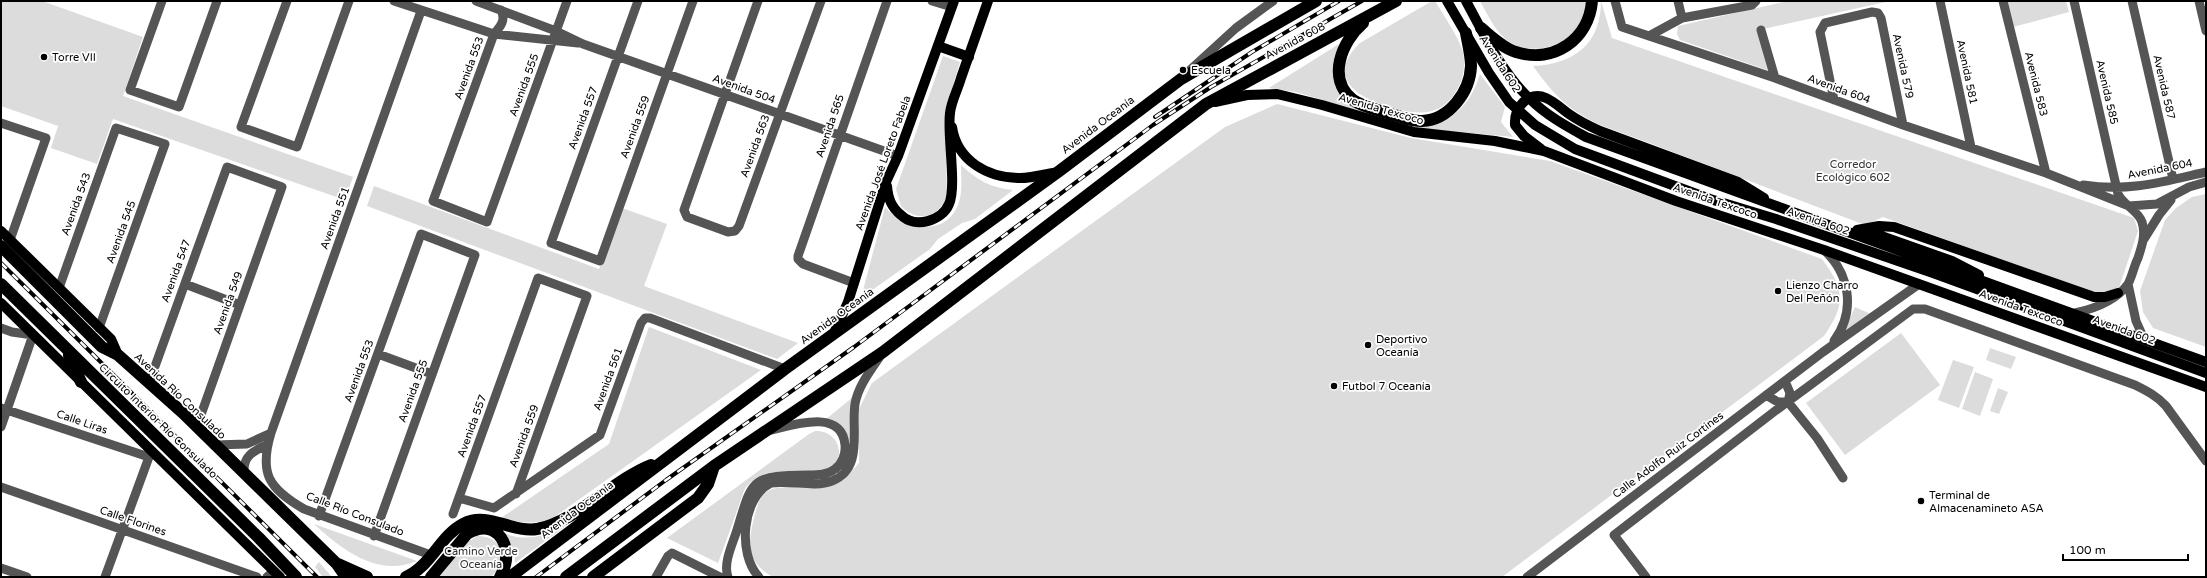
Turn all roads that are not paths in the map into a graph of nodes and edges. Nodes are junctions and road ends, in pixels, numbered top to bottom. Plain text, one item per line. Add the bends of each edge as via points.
1 (162, 1) edge
2 (217, 1) edge
3 (287, 1) edge
4 (349, 1) edge
5 (394, 1) edge
6 (476, 1) edge
7 (567, 1) edge
8 (638, 1) edge
9 (693, 1) edge
10 (758, 1) edge
11 (821, 1) edge
12 (887, 1) edge
13 (932, 1) edge
14 (988, 1) edge
15 (1273, 1) edge
16 (1316, 1) edge
17 (1396, 1) edge
18 (1448, 1) edge
19 (1466, 1) edge
20 (1592, 1) edge
21 (1616, 1) edge
22 (1678, 1) edge
23 (1940, 1) edge
24 (2003, 1) edge
25 (2074, 1) edge
26 (2132, 1) edge
27 (2199, 1) edge
28 (1756, 2) edge
29 (953, 4) edge
30 (1736, 4) edge
31 (502, 5) edge
32 (421, 11) junction
33 (1376, 12) junction
34 (2204, 13) edge
35 (1682, 18) junction
36 (1481, 28) junction
37 (1761, 30) dead end
38 (556, 31) junction
39 (2206, 31) edge
40 (1466, 33) junction
41 (494, 34) junction
42 (1648, 36) junction
43 (552, 41) junction
44 (583, 44) junction
45 (938, 46) junction
46 (619, 56) junction
47 (969, 57) junction
48 (667, 74) junction
49 (1775, 78) junction
50 (1181, 79) junction
51 (724, 94) junction
52 (1834, 100) junction
53 (1206, 104) junction
54 (950, 111) junction
55 (780, 115) junction
56 (1, 123) edge
57 (1903, 125) junction
58 (116, 128) joint
59 (839, 136) junction
60 (1971, 147) junction
61 (1544, 151) junction
62 (898, 156) junction
63 (227, 167) joint
64 (1058, 172) junction
65 (2206, 172) edge
66 (2046, 173) junction
67 (2173, 179) junction
68 (886, 182) junction
69 (2206, 182) edge
70 (2072, 183) junction
71 (2116, 188) junction
72 (2182, 190) junction
73 (1710, 199) junction
74 (1775, 206) junction
75 (2129, 206) junction
76 (1776, 219) junction
77 (487, 222) joint
78 (1746, 224) junction
79 (1840, 229) junction
80 (1857, 230) junction
81 (1, 231) edge
82 (2143, 242) junction
83 (5, 243) edge
84 (1824, 250) junction
85 (475, 255) joint
86 (600, 261) joint
87 (538, 278) joint
88 (854, 283) junction
89 (1, 284) edge
90 (184, 284) junction
91 (1919, 284) junction
92 (1992, 284) junction
93 (2128, 284) junction
94 (59, 288) junction
95 (2118, 294) junction
96 (1, 303) edge
97 (240, 305) junction
98 (2075, 313) junction
99 (1, 328) edge
100 (99, 328) junction
101 (834, 333) junction
102 (33, 335) junction
103 (2144, 338) junction
104 (66, 349) junction
105 (882, 352) junction
106 (1823, 352) junction
107 (378, 354) junction
108 (118, 355) junction
109 (2206, 362) edge
110 (785, 369) junction
111 (2206, 373) edge
112 (432, 374) junction
113 (1785, 381) junction
114 (81, 382) junction
115 (149, 383) junction
116 (2206, 387) edge
117 (1766, 395) junction
118 (1788, 402) junction
119 (4, 409) edge
120 (1, 426) edge
121 (196, 426) junction
122 (764, 431) junction
123 (271, 433) junction
124 (214, 445) junction
125 (267, 445) junction
126 (152, 456) junction
127 (667, 459) junction
128 (2206, 461) edge
129 (714, 466) junction
130 (244, 473) junction
131 (1843, 478) dead end
132 (1, 487) edge
133 (516, 494) junction
134 (459, 498) junction
135 (453, 514) dead end
136 (319, 516) junction
137 (123, 530) junction
138 (374, 536) junction
139 (428, 554) dead end
140 (337, 564) junction
141 (1, 568) edge
142 (274, 575) edge
143 (27, 577) edge
144 (105, 577) edge
145 (257, 577) edge
146 (296, 577) edge
147 (346, 577) edge
148 (367, 577) edge
149 (406, 577) edge
150 (431, 577) edge
151 (500, 577) edge
152 (510, 577) edge
153 (566, 577) edge
154 (593, 577) edge
155 (656, 577) edge
156 (720, 577) edge
157 (728, 577) edge
158 (760, 577) edge
159 (1527, 577) edge
160 (1646, 577) edge

1 - 2 street via 130,90 179,107
3 - 4 street via 241,126 296,147
5 - 32 street, Avenida 504
6 - 31 street, Avenida 504
7 - 38 street, Avenida 555
8 - 46 street, Avenida 557
9 - 48 street, Avenida 559
10 - 51 street
11 - 55 street, Avenida 563
12 - 59 street, Avenida 565
13 - 29 street
14 - 47 main road
15 - 50 street via 1236,28
16 - 50 highway
17 - 33 highway, Avenida 608
18 - 40 main road, Avenida 602
19 - 36 main road, Avenida 602
20 - 36 highway via 1591,15 1579,37 1570,45 1542,55 1515,52
21 - 42 street, Avenida 604 via 1622,27
22 - 35 street
23 - 60 street, Avenida 581
24 - 66 street, Avenida 583
25 - 71 street, Avenida 585
26 - 67 street, Avenida 587
27 - 34 street
28 - 30 street
29 - 45 main road, Avenida José Loreto Fabela
30 - 35 street
31 - 38 street, Avenida 504
31 - 41 street, Avenida 553 via 502,23
32 - 41 street, Avenida 504
32 - 123 street, Avenida 551
33 - 40 highway via 1347,41 1341,54 1339,73 1344,90 1362,105 1423,122 1441,115 1461,98 1471,67
33 - 53 highway, Avenida 608
34 - 39 street
35 - 42 street
36 - 74 main road, Avenida 602 via 1518,87 1553,118 1586,137
37 - 49 street
38 - 43 street, Avenida 555
38 - 44 street, Avenida 504
40 - 73 main road, Avenida 602 via 1509,102 1535,125 1580,152
41 - 43 street, Avenida 504
41 - 77 street, Avenida 553 via 433,201
42 - 49 street, Avenida 604
43 - 44 street, Avenida 504
43 - 77 street, Avenida 555
44 - 46 street, Avenida 504
45 - 47 main road
45 - 62 main road, Avenida José Loreto Fabela
46 - 48 street, Avenida 504
46 - 86 street, Avenida 557 via 551,244
47 - 54 main road
48 - 51 street, Avenida 504
48 - 86 street, Avenida 559
49 - 52 street, Avenida 604
50 - 64 highway, Avenida Oceanía
51 - 55 street, Avenida 504
51 - 55 street, Avenida 563 via 685,206 685,213 690,218 728,232 735,231
52 - 57 street, Avenida 604
52 - 57 street, Avenida 579 via 1821,27 1824,23 1872,12 1878,13
53 - 61 main road, Avenida Texcoco via 1247,95 1277,94 1414,132 1495,141
53 - 105 highway
54 - 64 main road via 959,148 971,163 986,172 1022,178
54 - 68 main road via 952,194 943,213 924,222 913,222 903,217 888,198
55 - 59 street, Avenida 504
56 - 83 street via 46,138
57 - 60 street, Avenida 604
58 - 94 street, Avenida 543
58 - 100 street, Avenida 545 via 165,144
59 - 62 street, Avenida 504
59 - 88 street, Avenida 565 via 798,259 803,264
60 - 66 street, Avenida 604
61 - 74 main road via 1524,136 1515,125 1515,115 1519,106 1532,97 1548,99 1578,120 1600,131 1738,182
61 - 78 main road, Avenida Texcoco via 1676,201
62 - 68 main road, Avenida José Loreto Fabela
63 - 90 street, Avenida 547
63 - 97 street, Avenida 549 via 282,187
64 - 101 highway, Avenida Oceanía
65 - 67 street, Avenida 604
66 - 70 street, Avenida 604
67 - 71 street, Avenida 604 via 2140,187
68 - 88 main road, Avenida José Loreto Fabela
69 - 72 street, Avenida 604
70 - 71 street, Avenida 604
70 - 75 street, Avenida 604
71 - 75 street via 2122,200
72 - 75 street, Avenida 604 via 2157,204
72 - 82 street, Avenida 604 via 2158,215
73 - 76 main road, Avenida 602
73 - 78 main road
74 - 79 main road, Avenida 602
75 - 82 street, Avenida 604 via 2140,218 2144,229
76 - 78 main road
76 - 111 main road, Avenida 602 via 1933,273
78 - 84 main road, Avenida Texcoco
79 - 80 main road
79 - 92 main road, Avenida 602
80 - 92 main road via 1870,232 1952,261
80 - 95 main road via 1879,226 1894,227 2094,297
81 - 83 main road, Avenida Río Consulado
82 - 93 street, Avenida 604
83 - 94 main road, Avenida Río Consulado
83 - 108 highway, Circuito Interior Río Consulado via 102,347
84 - 91 main road, Avenida Texcoco
84 - 106 street, Calle Adolfo Ruiz Cortines via 1841,272 1848,300 1846,317 1840,332
85 - 107 street, Avenida 553 via 421,234
85 - 112 street, Avenida 555
87 - 133 street, Avenida 559 via 587,296
87 - 134 street, Avenida 557
88 - 101 main road, Avenida José Loreto Fabela
89 - 104 highway, Circuito Interior Río Consulado
90 - 97 street
90 - 115 street, Avenida 547
91 - 106 street, Calle Adolfo Ruiz Cortines
91 - 116 main road, Avenida Texcoco
92 - 98 main road, Avenida 602
93 - 95 street, Avenida 604
93 - 103 street via 2136,321
94 - 100 main road, Avenida Río Consulado
95 - 98 street, Avenida 604 via 2090,310
96 - 102 main road
97 - 121 street, Avenida 549
98 - 103 main road, Avenida 602
99 - 102 street
100 - 108 main road, Avenida Río Consulado via 111,339
101 - 110 highway, Avenida Oceanía
102 - 114 main road
102 - 119 street
103 - 109 main road, Avenida 602
104 - 114 highway
104 - 146 highway, Circuito Interior Río Consulado
105 - 122 highway
105 - 158 street via 860,388 855,403 853,458 849,468 833,481 771,483 764,486 755,498 746,525 744,543 748,560
106 - 113 street, Calle Adolfo Ruiz Cortines
107 - 112 street
107 - 136 street, Avenida 553
108 - 115 highway, Avenida Río Consulado
110 - 127 highway, Avenida Oceanía
110 - 133 street, Avenida 561 via 645,318 600,435
112 - 138 street, Avenida 555
113 - 117 street, Calle Adolfo Ruiz Cortines
113 - 118 street via 1790,393
114 - 126 main road
115 - 121 highway, Avenida Río Consulado
117 - 118 street via 1778,402
117 - 159 street, Calle Adolfo Ruiz Cortines
118 - 128 street via 1906,313 1913,309 1925,309 2149,392 2166,406
118 - 131 street via 1817,438
118 - 160 street via 1614,535
119 - 120 street
119 - 126 street, Calle Liras
121 - 124 highway, Avenida Río Consulado
122 - 129 highway
122 - 157 street via 822,421 838,429 845,445 845,454 841,462 828,473 769,476 754,485 748,494 731,548 727,566
123 - 124 street via 247,444
123 - 125 street, Avenida 551
124 - 130 highway, Avenida Río Consulado
125 - 130 street via 248,456 244,464
125 - 136 street, Calle Río Consulado via 265,464 271,481 296,505
126 - 137 street
126 - 142 main road
127 - 149 highway via 628,476 550,526 521,529 480,519 463,524 420,569
127 - 152 highway, Avenida Oceanía
129 - 153 highway
129 - 154 highway via 708,484 698,498
130 - 140 highway, Avenida Río Consulado
132 - 137 street, Calle Florines
133 - 134 street, Avenida 561 via 492,508
134 - 135 street, Avenida 557
136 - 138 street, Calle Río Consulado
137 - 144 street
137 - 145 street, Calle Florines
138 - 139 street, Calle Río Consulado
140 - 147 highway, Avenida Río Consulado
140 - 148 highway
141 - 143 street
150 - 151 highway via 467,534 473,530 484,529 499,535 507,548 508,558
155 - 156 street via 668,556 672,554

